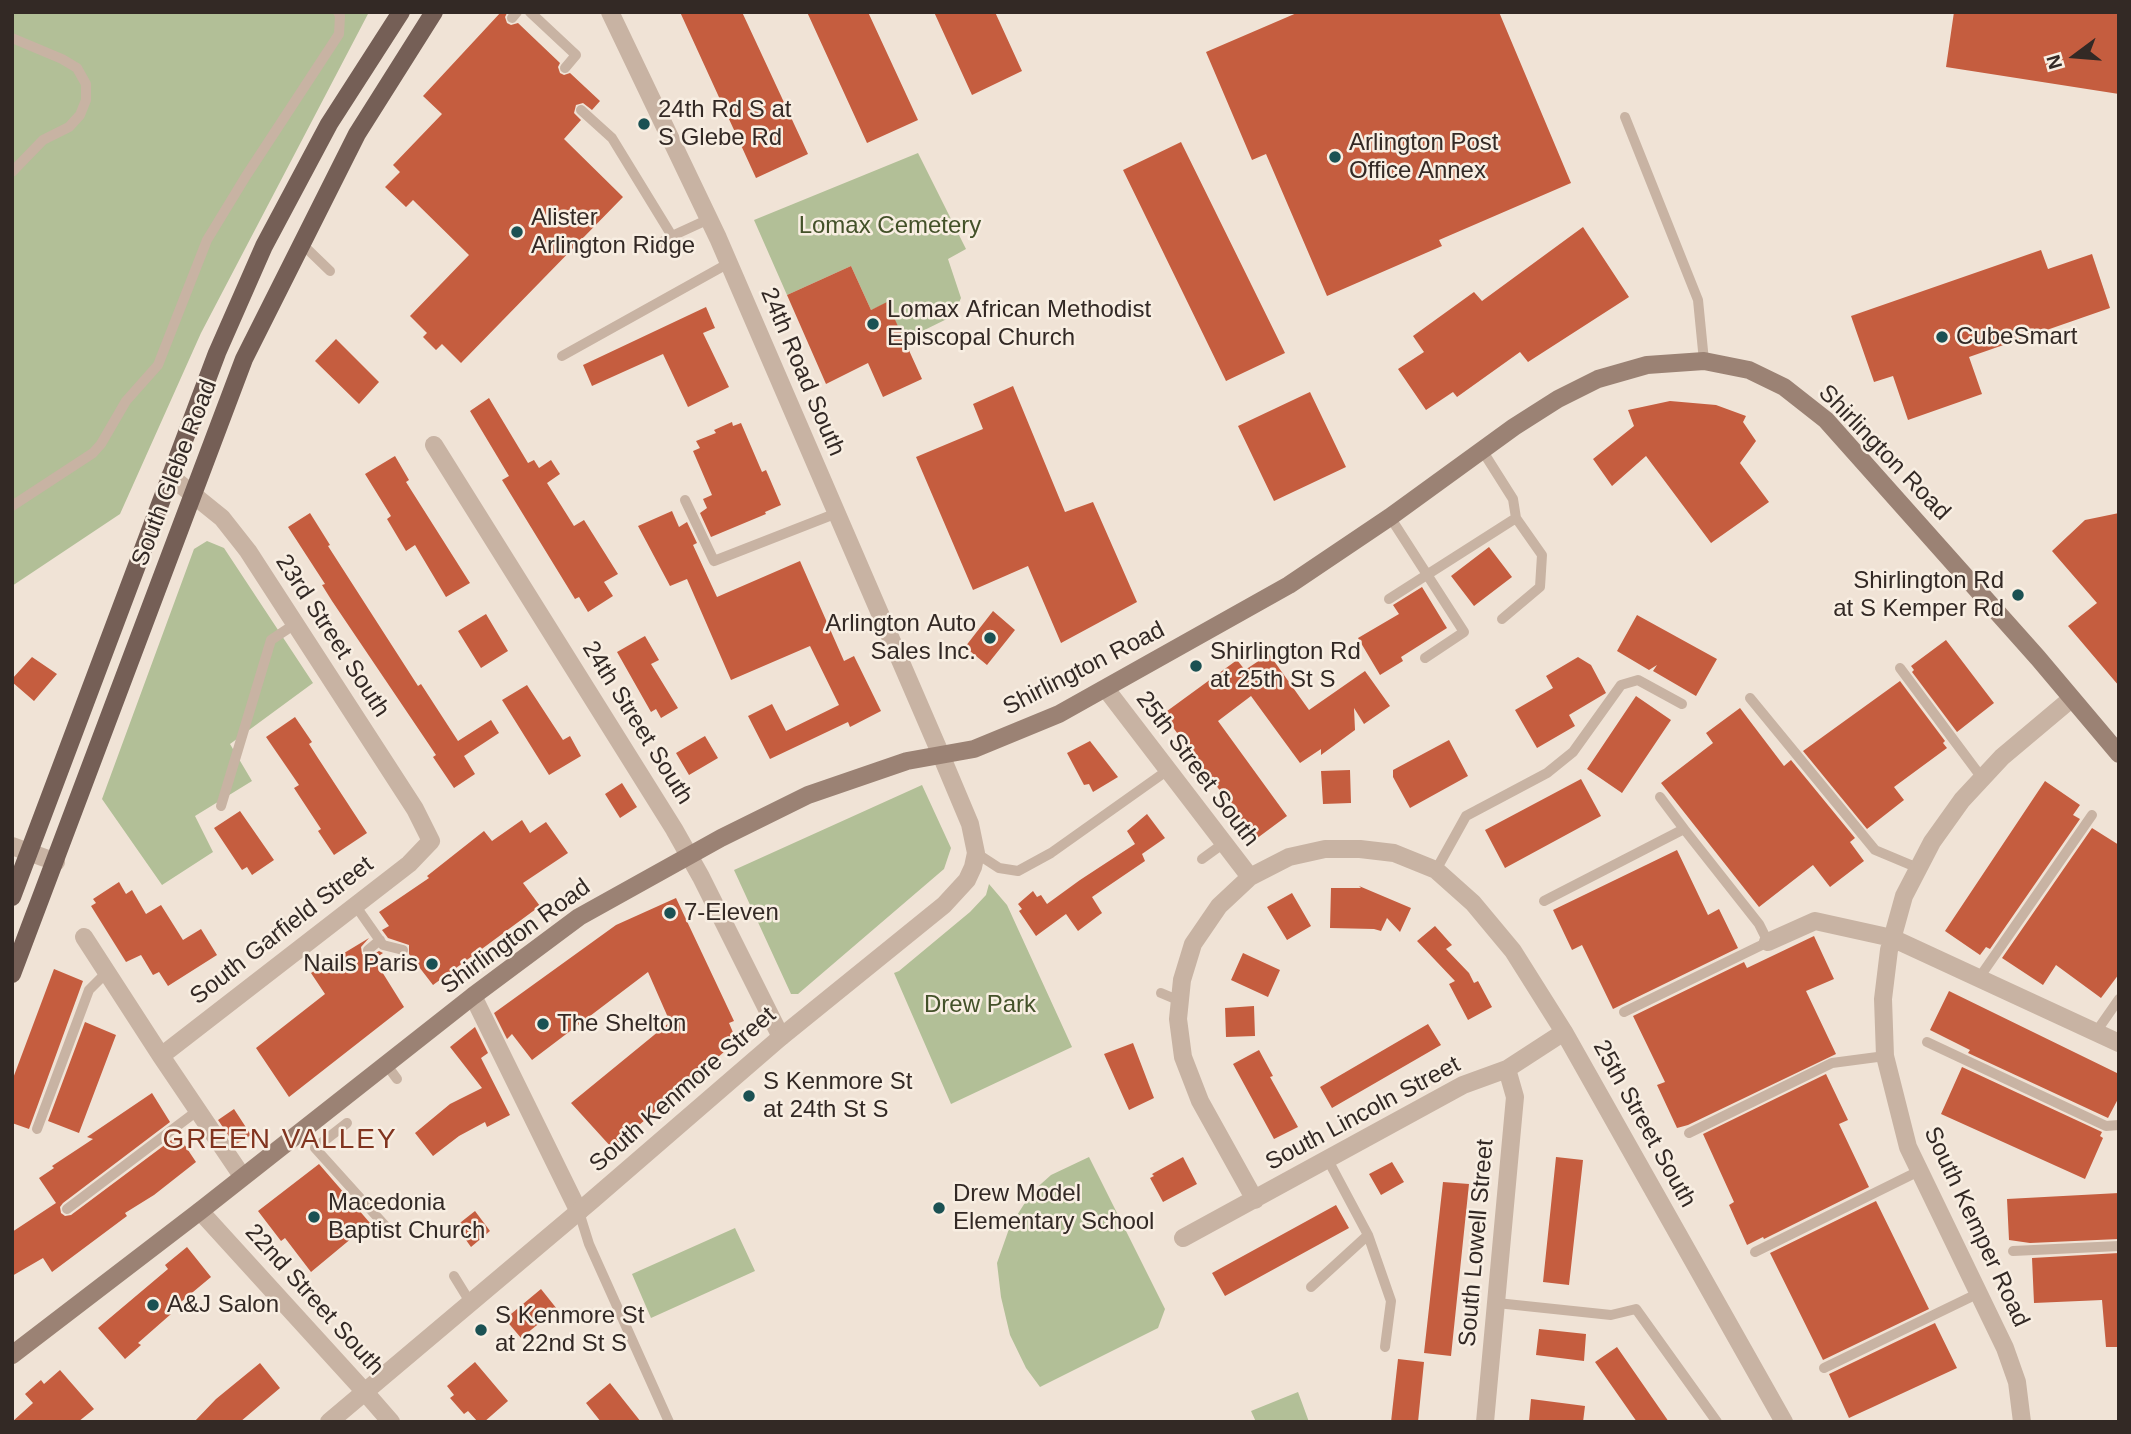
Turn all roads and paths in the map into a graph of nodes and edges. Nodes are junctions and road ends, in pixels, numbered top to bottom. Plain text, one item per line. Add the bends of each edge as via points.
1 (338, 12) edge
2 (401, 12) edge
3 (434, 12) edge
4 (530, 12) edge
5 (610, 12) edge
6 (12, 38) edge
7 (565, 68) dead end
8 (581, 110) dead end
9 (1625, 117) dead end
10 (12, 173) edge
11 (709, 219) junction
12 (672, 236) junction
13 (300, 243) junction
14 (655, 246) dead end
15 (729, 263) junction
16 (330, 271) dead end
17 (562, 356) dead end
18 (1704, 361) junction
19 (434, 445) dead end
20 (1482, 450) junction
21 (170, 476) junction
22 (194, 494) junction
23 (685, 500) dead end
24 (12, 506) edge
25 (837, 513) junction
26 (1390, 517) junction
27 (1516, 518) junction
28 (1428, 574) junction
29 (1390, 599) dead end
30 (1502, 619) dead end
31 (295, 624) junction
32 (1425, 658) dead end
33 (1900, 668) dead end
34 (1106, 690) junction
35 (1750, 698) dead end
36 (2071, 699) junction
37 (1682, 704) dead end
38 (2119, 754) edge
39 (941, 755) junction
40 (1168, 770) junction
41 (1982, 778) junction
42 (1660, 797) dead end
43 (221, 806) dead end
44 (2092, 815) dead end
45 (1684, 829) junction
46 (431, 841) joint
47 (1224, 844) junction
48 (12, 846) edge
49 (31, 852) junction
50 (976, 853) junction
51 (690, 857) junction
52 (1202, 859) dead end
53 (56, 863) junction
54 (1918, 868) junction
55 (1436, 870) junction
56 (1250, 877) junction
57 (12, 897) edge
58 (1544, 901) dead end
59 (355, 905) junction
60 (84, 937) dead end
61 (1892, 938) junction
62 (380, 940) junction
63 (1768, 942) junction
64 (368, 950) dead end
65 (403, 950) dead end
66 (106, 973) junction
67 (12, 974) edge
68 (1979, 978) junction
69 (1161, 993) dead end
70 (473, 996) junction
71 (2119, 999) edge
72 (1180, 1001) junction
73 (1624, 1012) dead end
74 (1564, 1032) junction
75 (2096, 1032) junction
76 (781, 1037) junction
77 (1927, 1042) dead end
78 (2119, 1043) edge
79 (161, 1056) junction
80 (1885, 1056) junction
81 (1507, 1069) junction
82 (197, 1111) junction
83 (341, 1116) junction
84 (2119, 1125) edge
85 (37, 1129) dead end
86 (1689, 1133) dead end
87 (1328, 1160) junction
88 (1919, 1171) junction
89 (242, 1176) junction
90 (1255, 1200) junction
91 (67, 1209) dead end
92 (200, 1211) junction
93 (579, 1212) junction
94 (389, 1230) dead end
95 (1368, 1235) junction
96 (1184, 1238) dead end
97 (2119, 1246) edge
98 (2013, 1251) dead end
99 (1755, 1252) dead end
100 (454, 1276) dead end
101 (1311, 1287) dead end
102 (1979, 1293) junction
103 (471, 1302) junction
104 (1497, 1303) junction
105 (1385, 1347) dead end
106 (12, 1355) edge
107 (1824, 1368) dead end
108 (364, 1391) junction
109 (329, 1422) edge
110 (391, 1422) edge
111 (669, 1422) edge
112 (1485, 1422) edge
113 (1717, 1422) edge
114 (1784, 1422) edge
115 (2022, 1422) edge

1 - 24 lane via 339,34 207,240 158,365 126,401 93,453
2 - 21 main road, South Glebe Road via 329,124 264,246
3 - 13 main road, South Glebe Road via 357,134
4 - 7 lane via 576,55
5 - 11 street, 24th Road South
6 - 10 lane via 77,68 86,84 86,100 69,127 43,140
8 - 12 lane via 612,138
9 - 18 lane via 1698,300
11 - 12 lane
11 - 15 street, 24th Road South
12 - 14 lane
13 - 16 lane
13 - 22 main road, South Glebe Road via 244,359
15 - 17 lane
15 - 25 street, 24th Road South
18 - 20 main road, Shirlington Road via 1647,365 1598,379 1558,399
18 - 36 main road, Shirlington Road via 1749,370 1784,387 1826,421
19 - 51 street, 24th Street South
20 - 26 main road, Shirlington Road
20 - 27 lane via 1513,499
21 - 22 street, 23rd Street South
21 - 49 main road, South Glebe Road
22 - 31 street, 23rd Street South via 222,518 248,551
22 - 53 main road, South Glebe Road
23 - 25 lane via 714,561
25 - 39 street, 24th Road South
26 - 28 lane
26 - 34 main road, Shirlington Road via 1289,585
27 - 28 lane
27 - 30 lane via 1542,555 1540,587
28 - 29 lane
28 - 32 lane via 1464,632
31 - 43 lane via 271,640
31 - 46 street, 23rd Street South
33 - 41 lane
34 - 39 main road, Shirlington Road via 998,740
34 - 40 street, 25th Street South
35 - 54 lane via 1875,850
36 - 38 main road, Shirlington Road
36 - 41 street, South Kemper Road
37 - 55 lane via 1638,680 1622,685 1573,752 1547,773 1466,816
39 - 50 street via 970,824
39 - 51 main road, Shirlington Road via 907,761 808,795
40 - 47 street, 25th Street South
40 - 50 lane via 1051,853 1018,871 999,868
41 - 54 street, South Kemper Road via 1931,842
42 - 45 lane
44 - 68 lane
45 - 58 lane
45 - 63 lane via 1759,924
46 - 59 street, South Garfield Street
47 - 52 lane
47 - 56 street, 25th Street South
48 - 49 street
49 - 53 street
49 - 57 main road, South Glebe Road
50 - 76 street, South Kenmore Street via 967,880 944,905
51 - 70 main road, Shirlington Road via 579,917
51 - 76 street, 24th Street South
53 - 67 main road, South Glebe Road
54 - 61 street, South Kemper Road
55 - 56 street, 25th Street South via 1394,853 1325,849 1289,857
55 - 74 street, 25th Street South via 1473,903 1513,951
56 - 72 street, 25th Street South via 1219,906 1193,944
59 - 62 lane
59 - 79 street, South Garfield Street
60 - 66 street
61 - 63 street via 1815,921
61 - 68 street
61 - 80 street, South Kemper Road via 1883,999
62 - 64 lane
62 - 65 lane
63 - 73 lane
66 - 79 street
66 - 85 lane via 89,990
68 - 75 street
69 - 72 lane
70 - 83 main road, Shirlington Road
70 - 93 street
71 - 75 lane
72 - 90 street, 25th Street South via 1183,1057 1200,1101
74 - 81 street, South Lincoln Street
74 - 114 street, 25th Street South
75 - 78 street
76 - 93 street, South Kenmore Street
77 - 84 lane via 2106,1126
79 - 82 street
80 - 86 lane via 1832,1063
80 - 88 street, South Kemper Road via 1908,1147
81 - 87 street, South Lincoln Street via 1464,1085
81 - 104 street, South Lowell Street via 1515,1097
82 - 89 street
82 - 91 lane
83 - 89 main road, Shirlington Road
83 - 94 lane via 315,1147
87 - 90 street, South Lincoln Street
87 - 95 lane
88 - 99 lane
88 - 102 street, South Kemper Road
89 - 92 main road, Shirlington Road
90 - 96 street, South Lincoln Street
92 - 106 main road, Shirlington Road
92 - 108 street, 22nd Street South
93 - 103 street, South Kenmore Street
93 - 111 lane
95 - 101 lane
95 - 105 lane via 1391,1301
97 - 98 lane
100 - 103 lane
102 - 107 lane
102 - 115 street, South Kemper Road via 2017,1382
103 - 108 street, South Kenmore Street
104 - 112 street, South Lowell Street
104 - 113 lane via 1611,1315 1636,1309
108 - 109 street, South Kenmore Street
108 - 110 street, 22nd Street South

